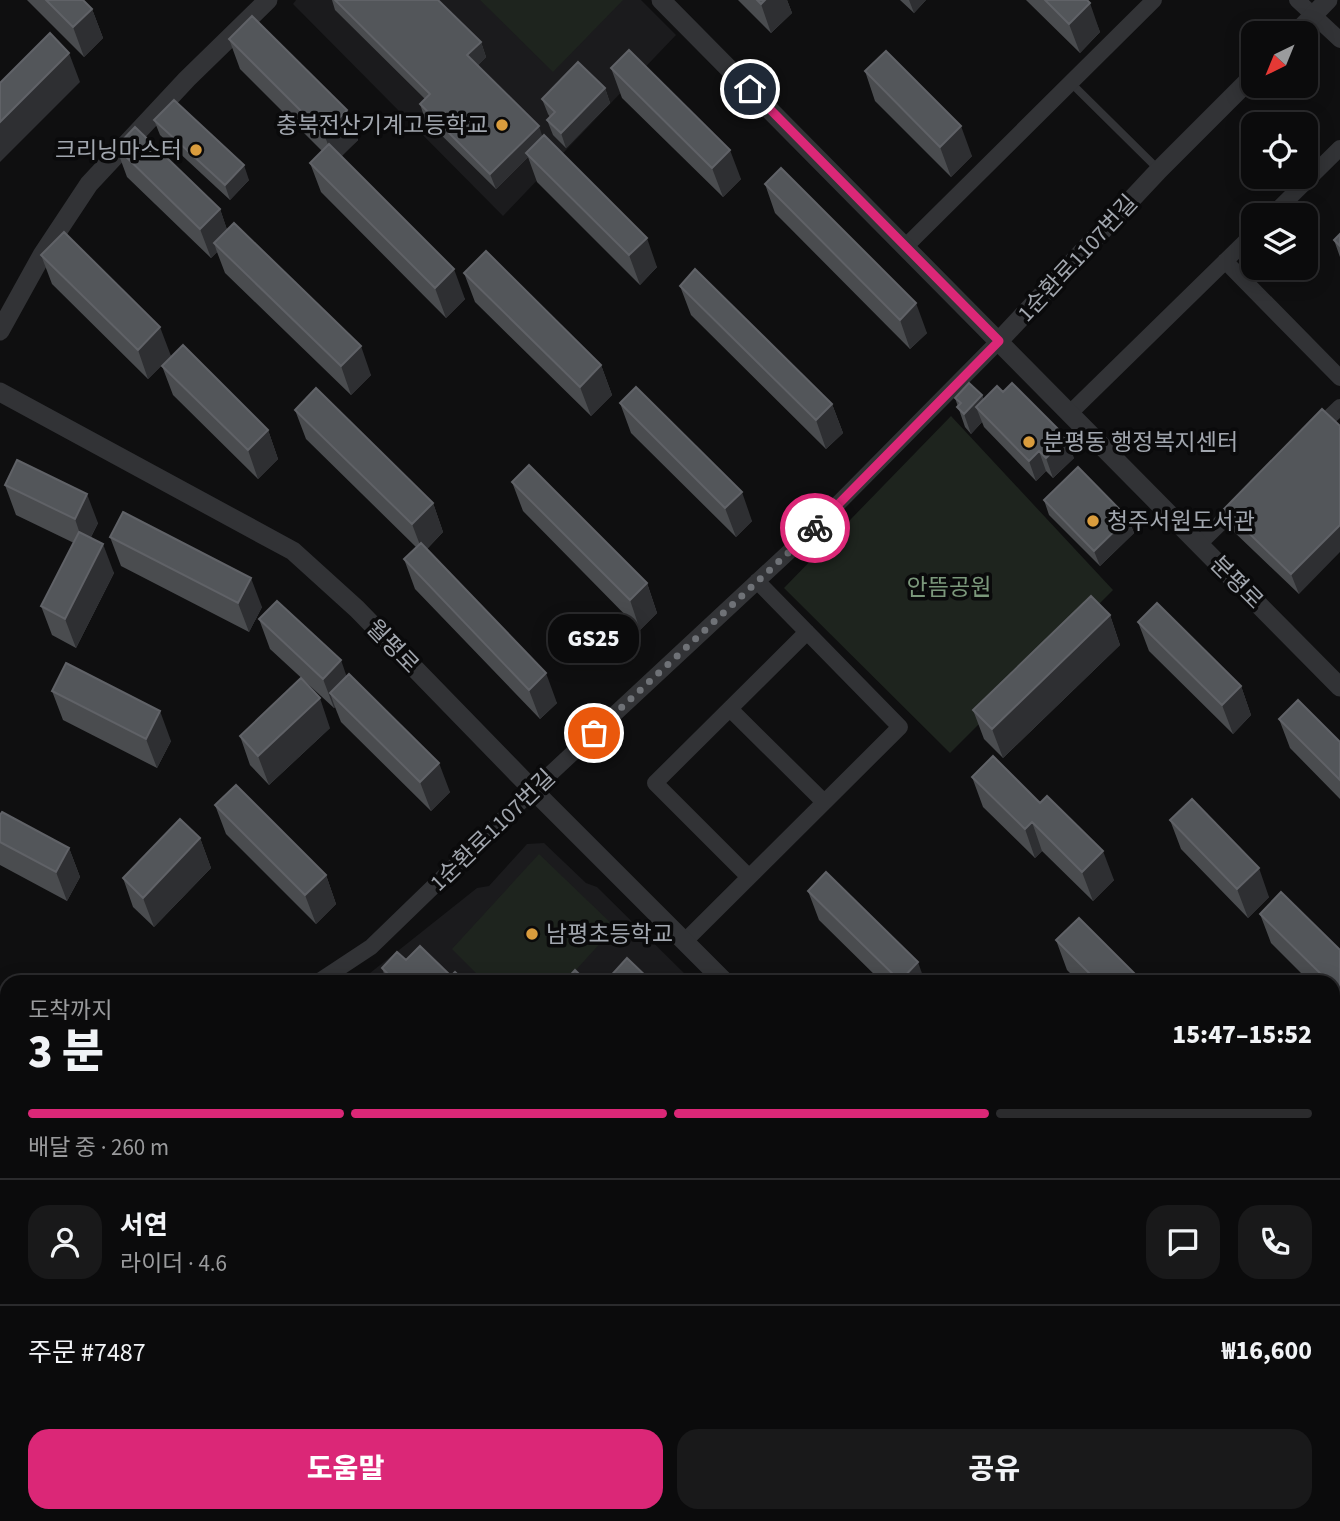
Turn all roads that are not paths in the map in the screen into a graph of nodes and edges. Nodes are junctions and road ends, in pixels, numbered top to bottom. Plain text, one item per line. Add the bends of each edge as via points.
1 (268, 0) edge
2 (662, 0) edge
3 (1154, 0) edge
4 (1297, 0) edge
5 (1328, 0) edge
6 (1314, 16) junction
7 (1309, 21) edge
8 (1340, 40) edge
9 (1071, 83) junction
10 (1241, 88) edge
11 (1340, 148) edge
12 (1159, 170) junction
13 (1284, 203) edge
14 (1241, 246) edge
15 (905, 247) junction
16 (1225, 261) junction
17 (0, 331) edge
18 (999, 341) junction
19 (1340, 378) edge
20 (0, 392) edge
21 (1340, 407) edge
22 (1070, 413) junction
23 (1302, 443) edge
24 (1255, 489) edge
25 (1199, 544) junction
26 (757, 581) junction
27 (807, 632) junction
28 (1340, 687) edge
29 (730, 709) junction
30 (533, 790) junction
31 (824, 802) junction
32 (749, 877) junction
33 (685, 941) junction
34 (329, 975) edge
35 (718, 975) edge

1 - 17 street via 89,184
2 - 15 street, 분평로
3 - 9 street
4 - 6 street
5 - 6 street
6 - 7 street
6 - 8 street
9 - 12 lane
9 - 15 street
10 - 12 street, 1순환로1107번길
11 - 13 street
12 - 18 street, 1순환로1107번길
14 - 16 street
15 - 18 street, 분평로
16 - 19 street
16 - 22 street
18 - 22 street, 분평로
18 - 26 street, 1순환로1107번길
20 - 30 street, 월평로 via 293,551 357,609
21 - 23 street
22 - 25 street, 분평로
24 - 25 street
25 - 28 street, 분평로
26 - 27 street
26 - 30 street, 1순환로1107번길
27 - 29 street
27 - 31 street via 900,727
29 - 31 street
29 - 32 street via 655,783
30 - 33 street, 월평로
30 - 34 street, 1순환로1107번길 via 371,947
31 - 32 street
32 - 33 street
33 - 35 street, 월평로

